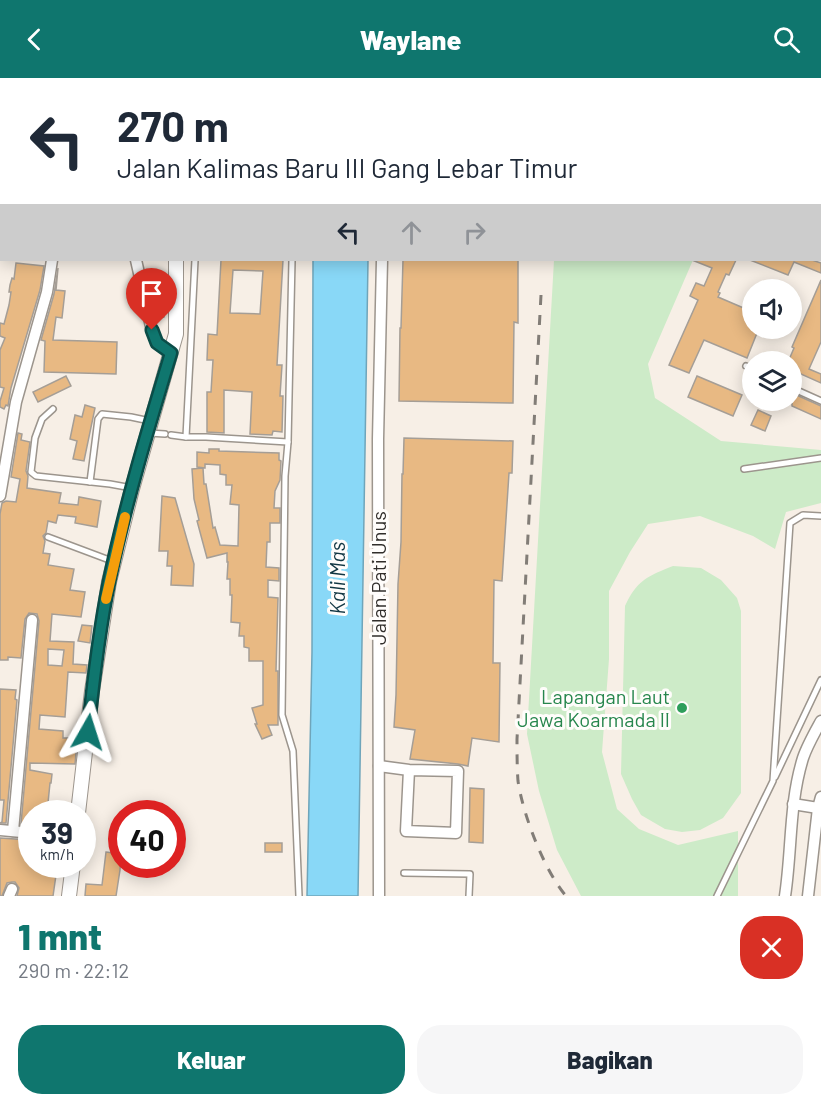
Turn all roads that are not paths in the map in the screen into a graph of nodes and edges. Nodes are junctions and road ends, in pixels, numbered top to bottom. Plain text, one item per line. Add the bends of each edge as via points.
1 (52, 261) edge
2 (136, 261) edge
3 (176, 261) edge
4 (195, 261) edge
5 (291, 261) edge
6 (382, 261) edge
7 (171, 353) junction
8 (802, 392) edge
9 (821, 401) edge
10 (53, 409) dead end
11 (149, 427) junction
12 (186, 437) junction
13 (288, 442) junction
14 (821, 458) edge
15 (744, 470) dead end
16 (90, 482) junction
17 (132, 489) junction
18 (0, 496) edge
19 (821, 516) edge
20 (48, 537) dead end
21 (114, 562) junction
22 (32, 620) dead end
23 (821, 680) edge
24 (821, 721) edge
25 (379, 766) junction
26 (409, 770) junction
27 (773, 782) junction
28 (79, 800) edge
29 (820, 802) edge
30 (793, 804) junction
31 (0, 830) edge
32 (14, 831) junction
33 (18, 831) edge
34 (404, 873) dead end
35 (71, 878) edge
36 (69, 896) edge
37 (299, 896) edge
38 (379, 896) edge
39 (470, 896) edge
40 (717, 896) edge
41 (785, 896) edge
42 (808, 896) edge

1 - 18 street via 16,402
2 - 7 street via 152,330 157,343
3 - 7 street via 176,327
4 - 12 lane
5 - 13 lane
6 - 25 street, Jalan Pati Unus
7 - 11 street
8 - 9 lane
10 - 16 lane via 42,418 35,438 31,472 36,476
11 - 12 lane
11 - 16 lane via 131,417 102,414 98,419
11 - 17 street
12 - 13 lane
13 - 37 lane via 282,715 293,751
14 - 15 lane
16 - 17 lane
17 - 21 street
19 - 27 lane via 803,516 790,523
20 - 21 lane
21 - 28 street via 92,691
22 - 32 street
23 - 27 lane
24 - 30 street via 803,757
25 - 26 street
25 - 38 street, Jalan Pati Unus
26 - 26 street via 406,831 456,833 458,771
27 - 40 lane
29 - 30 street
29 - 42 street
30 - 41 street
31 - 32 street
32 - 33 street
34 - 39 lane via 470,874
35 - 36 street

